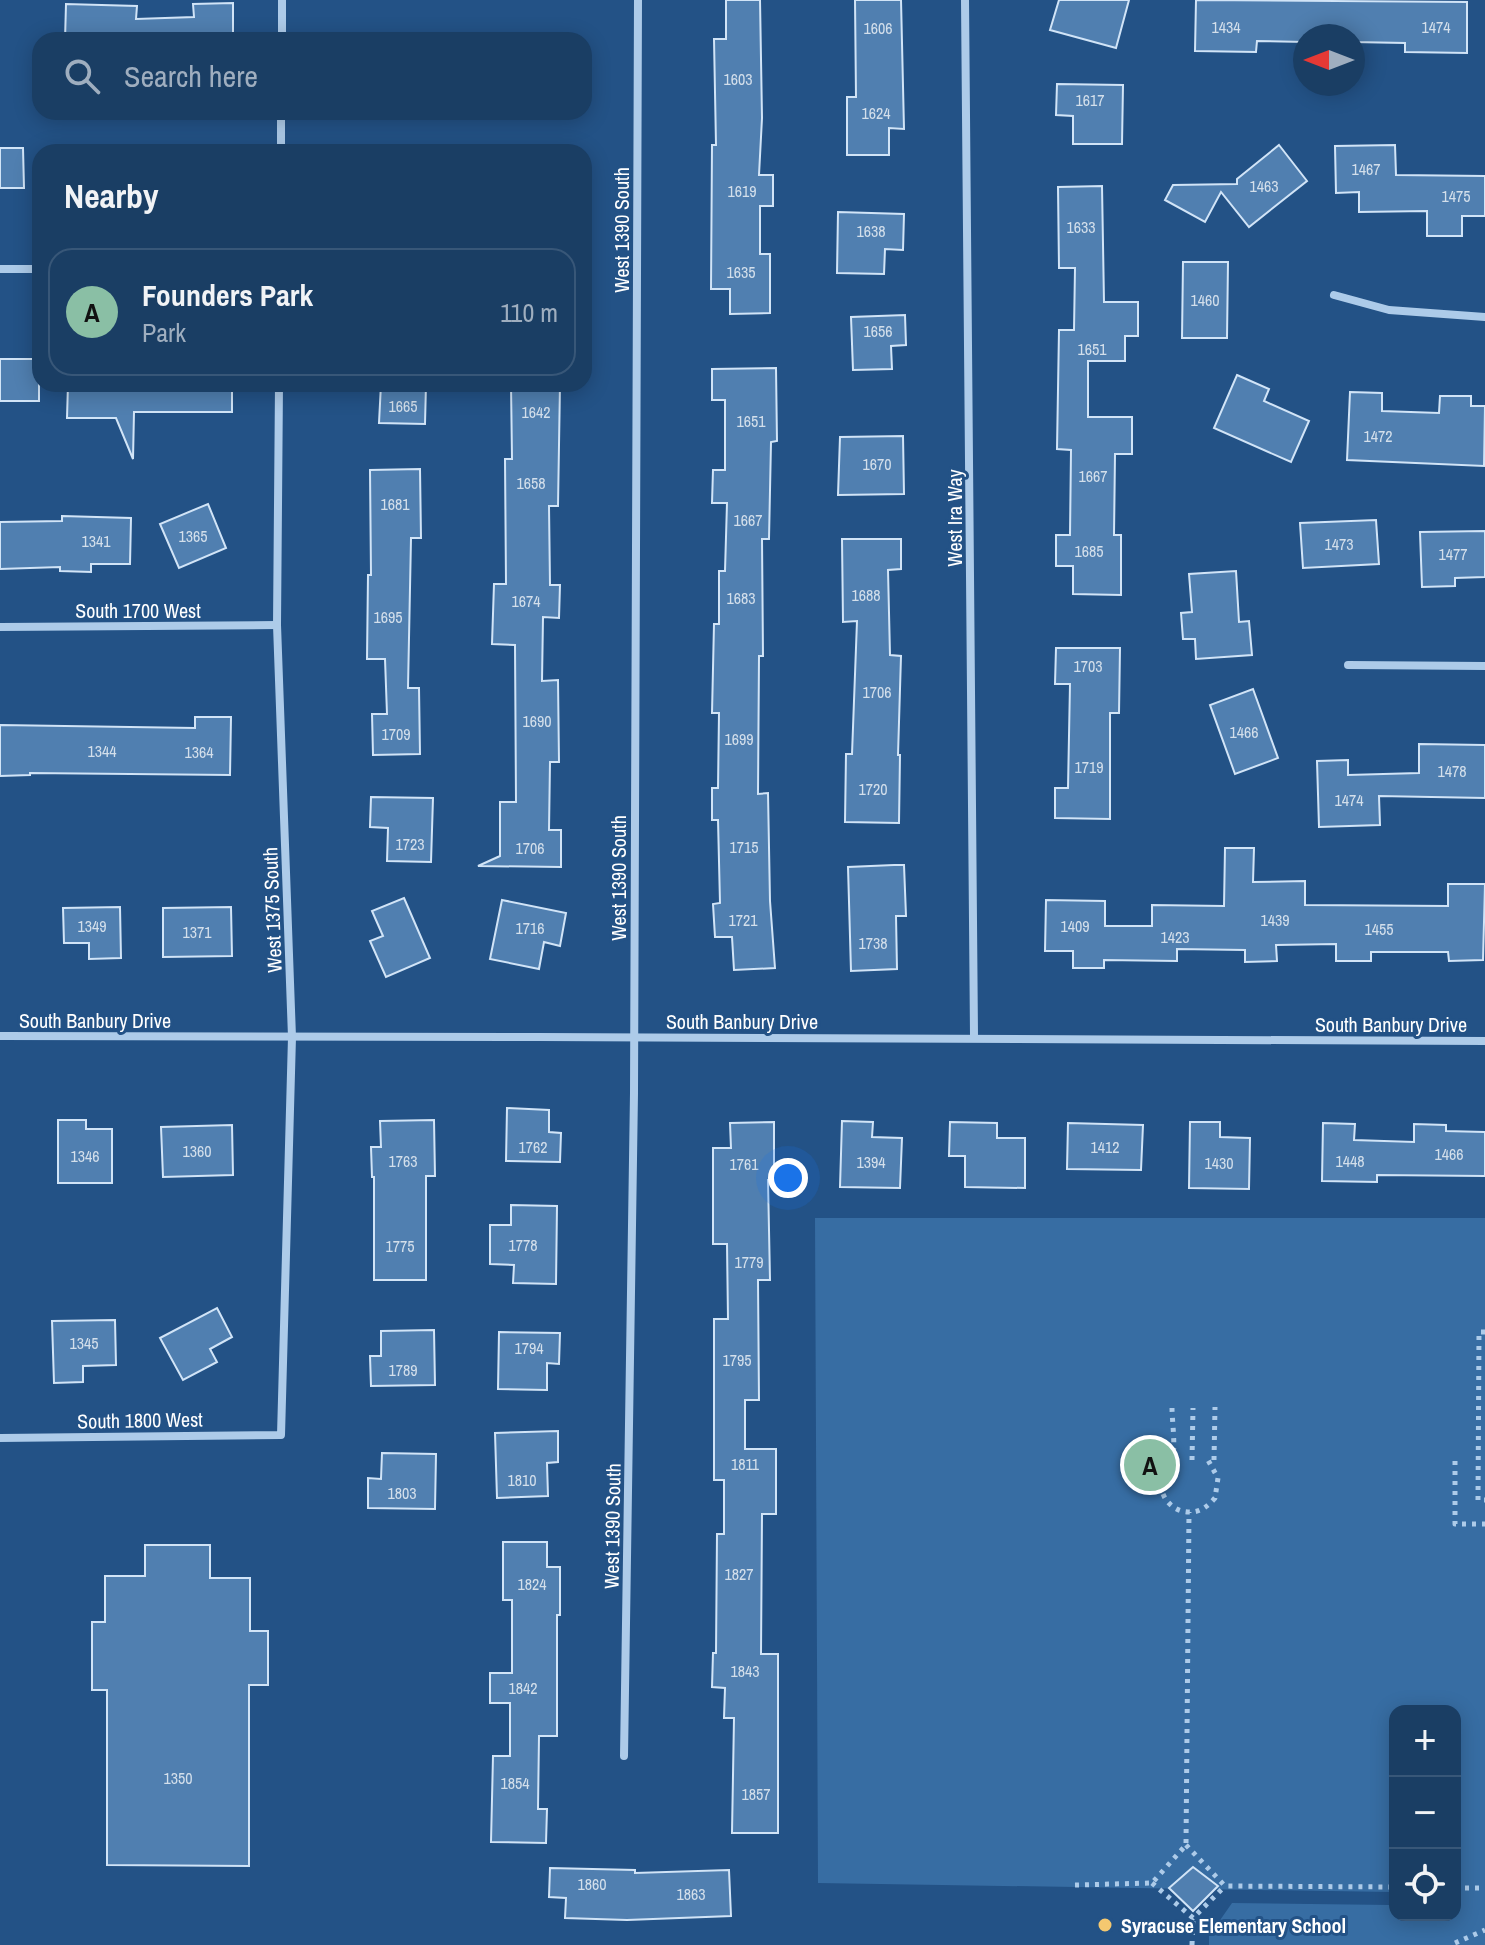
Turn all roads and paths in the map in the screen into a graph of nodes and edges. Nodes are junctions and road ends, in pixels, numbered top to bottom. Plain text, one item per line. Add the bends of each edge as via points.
1 (282, 0) edge
2 (638, 0) edge
3 (965, 0) edge
4 (282, 32) edge
5 (281, 120) edge
6 (281, 144) edge
7 (0, 269) edge
8 (32, 269) edge
9 (1334, 295) dead end
10 (1485, 317) edge
11 (279, 392) edge
12 (277, 625) junction
13 (0, 627) edge
14 (1348, 665) dead end
15 (1485, 666) edge
16 (0, 1036) edge
17 (974, 1036) junction
18 (292, 1037) junction
19 (634, 1038) junction
20 (1485, 1041) edge
21 (1485, 1332) edge
22 (1215, 1407) dead end
23 (1172, 1408) dead end
24 (1193, 1408) dead end
25 (281, 1435) joint
26 (0, 1438) edge
27 (1192, 1460) dead end
28 (1455, 1461) dead end
29 (1485, 1500) edge
30 (1189, 1512) junction
31 (1485, 1524) edge
32 (624, 1756) dead end
33 (1186, 1845) junction
34 (1152, 1883) junction
35 (1075, 1885) dead end
36 (1225, 1886) junction
37 (1389, 1887) edge
38 (1461, 1888) edge
39 (1485, 1888) edge
40 (1193, 1918) junction
41 (1485, 1930) edge
42 (1455, 1943) dead end
43 (1192, 1945) edge

1 - 4 street
2 - 19 street, West 1390 South
3 - 17 street, West Ira Way
5 - 6 street
7 - 8 street
9 - 10 street via 1389,310
11 - 12 street, West 1375 South
12 - 13 street, South 1700 West
12 - 18 street, West 1375 South
14 - 15 street
16 - 18 street, South Banbury Drive
17 - 19 street, South Banbury Drive
17 - 20 street, South Banbury Drive
18 - 19 street, South Banbury Drive
18 - 25 street, West 1375 South
19 - 32 street, West 1390 South
21 - 29 path via 1479,1332 1478,1439 1478,1500
22 - 30 path via 1211,1460 1218,1488 1208,1506
23 - 30 path via 1172,1460 1164,1470 1161,1490 1172,1506
24 - 27 path
25 - 26 street, South 1800 West
28 - 31 path via 1455,1524
30 - 33 path
33 - 34 path
33 - 36 path
34 - 35 path
34 - 40 path
36 - 37 path
36 - 40 path
38 - 39 path
40 - 43 path
41 - 42 path

